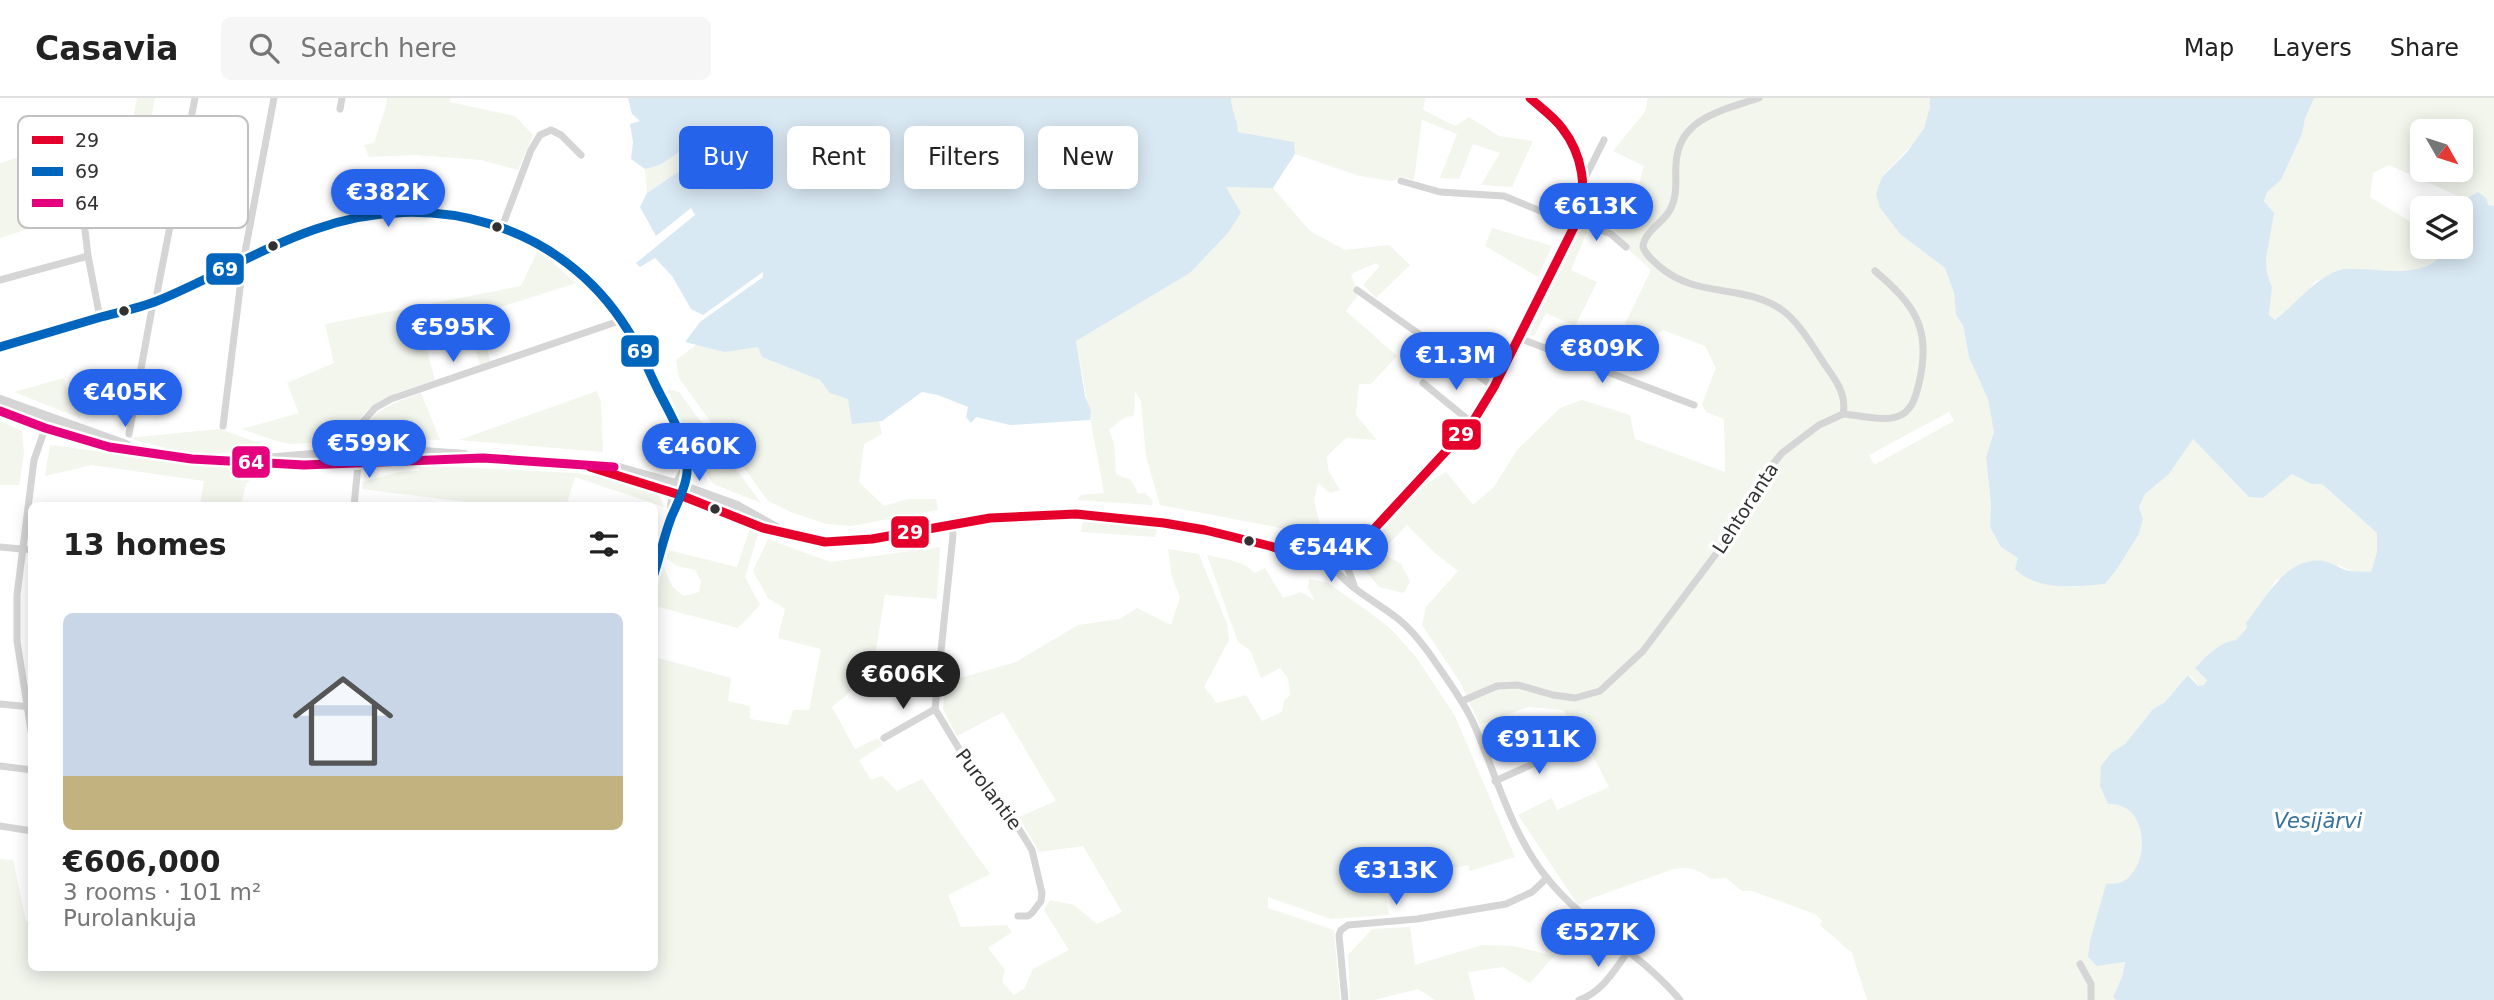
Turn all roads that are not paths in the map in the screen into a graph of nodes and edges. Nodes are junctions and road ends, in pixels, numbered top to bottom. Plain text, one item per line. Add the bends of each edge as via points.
1 (195, 98) edge
2 (274, 98) edge
3 (342, 98) edge
4 (1530, 98) edge
5 (1759, 98) edge
6 (340, 109) dead end
7 (191, 116) edge
8 (1604, 140) dead end
9 (581, 155) dead end
10 (1401, 181) dead end
11 (1583, 183) junction
12 (1576, 223) junction
13 (502, 227) junction
14 (85, 228) edge
15 (169, 228) edge
16 (1626, 247) dead end
17 (88, 256) junction
18 (248, 259) junction
19 (239, 264) junction
20 (1875, 271) dead end
21 (0, 280) edge
22 (1357, 290) dead end
23 (156, 302) junction
24 (100, 318) junction
25 (622, 320) junction
26 (1520, 338) junction
27 (0, 347) edge
28 (1423, 383) dead end
29 (1494, 387) junction
30 (0, 400) edge
31 (1694, 405) dead end
32 (0, 411) edge
33 (1843, 414) junction
34 (47, 423) junction
35 (1472, 423) junction
36 (223, 426) dead end
37 (129, 434) dead end
38 (357, 453) junction
39 (483, 458) junction
40 (256, 461) junction
41 (358, 465) junction
42 (678, 490) junction
43 (28, 502) edge
44 (354, 502) edge
45 (28, 504) edge
46 (951, 524) junction
47 (658, 542) edge
48 (664, 543) junction
49 (0, 547) edge
50 (22, 549) junction
51 (28, 550) edge
52 (1343, 559) junction
53 (658, 562) edge
54 (1332, 564) junction
55 (1354, 586) junction
56 (28, 701) edge
57 (1462, 701) junction
58 (0, 704) edge
59 (28, 707) edge
60 (935, 709) junction
61 (884, 738) dead end
62 (1572, 747) dead end
63 (0, 766) edge
64 (28, 770) edge
65 (1495, 780) junction
66 (0, 826) edge
67 (28, 830) edge
68 (1547, 878) junction
69 (1018, 916) dead end
70 (1627, 953) junction
71 (2080, 964) dead end
72 (1345, 1000) edge
73 (1579, 1000) edge
74 (1680, 1000) edge
75 (2091, 1000) edge

1 - 7 street
2 - 18 street
3 - 6 street
4 - 11 street via 1569,138
5 - 33 street via 1709,115 1685,135 1676,158 1673,204 1643,247 1684,283 1757,297 1783,310 1842,392
8 - 11 street
9 - 13 street via 551,130 540,135
10 - 12 street via 1440,192 1504,196
11 - 12 street
12 - 16 street via 1611,234
12 - 26 street
13 - 18 street via 451,214 366,217 317,228
13 - 25 street via 577,271
14 - 17 street
15 - 23 street
17 - 21 street
17 - 24 street
18 - 19 street
19 - 23 street
19 - 36 street via 242,272
20 - 33 street via 1902,294 1916,316 1924,345 1922,371 1910,409 1901,415
22 - 29 street
23 - 24 street
23 - 37 street
24 - 27 street
25 - 38 street via 391,399 374,408 360,425
25 - 42 street via 685,446 686,465
26 - 29 street
26 - 31 street
28 - 35 street
29 - 35 street
30 - 34 street
32 - 34 street
33 - 57 street, Lehtoranta via 1819,425 1782,453 1731,534 1651,640 1600,691 1575,698 1518,685 1497,686
34 - 40 street via 146,452
34 - 43 street via 34,460
35 - 52 street
38 - 39 street via 453,453
38 - 40 street
38 - 41 street
39 - 41 street
39 - 42 street via 615,467
40 - 41 street
41 - 44 street
42 - 46 street via 737,506 785,533 811,540 846,542
42 - 48 street
45 - 50 street
46 - 54 street via 1045,514 1109,516 1205,530
46 - 60 street
47 - 48 street
48 - 53 street
49 - 50 street
50 - 51 street
50 - 56 street via 18,641
52 - 54 street
52 - 55 street
54 - 55 street
55 - 57 street via 1410,629
57 - 65 street
58 - 59 street
60 - 61 street
60 - 69 street, Purolantie via 970,767 1032,850 1041,901 1032,913
62 - 65 street
63 - 64 street
65 - 68 street
66 - 67 street
68 - 70 street
68 - 72 street via 1532,892 1506,904 1348,925 1339,935
70 - 73 street via 1600,988
70 - 74 street
71 - 75 street via 2091,985

